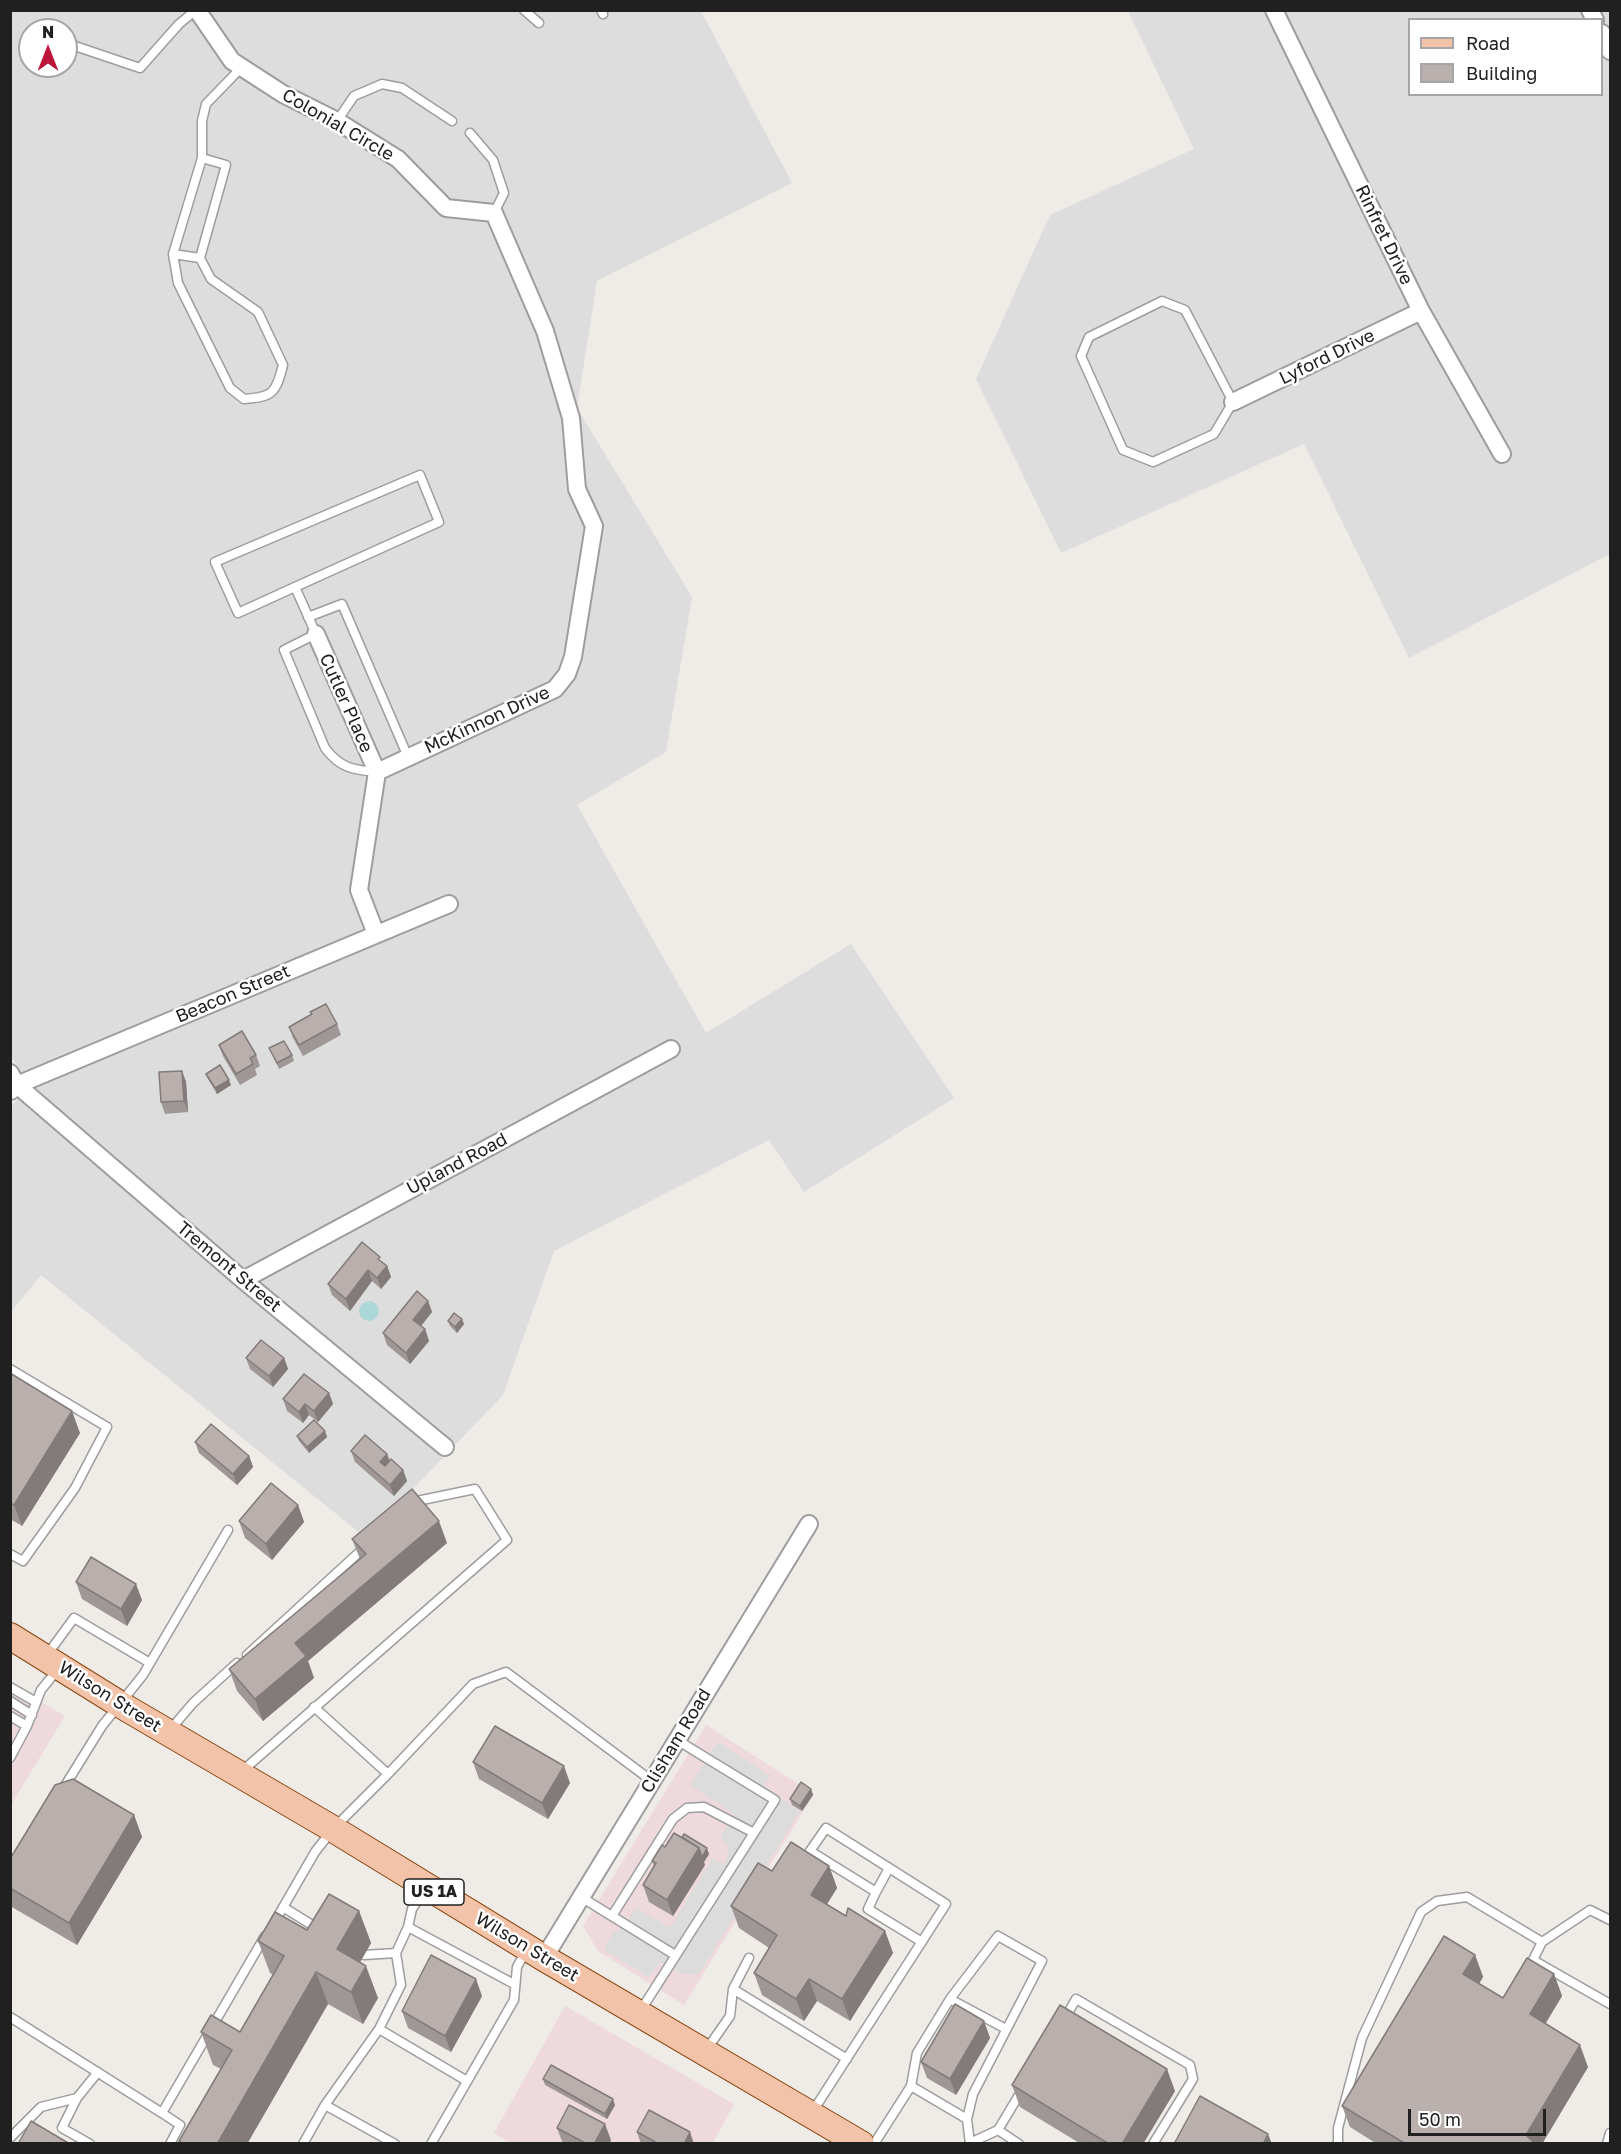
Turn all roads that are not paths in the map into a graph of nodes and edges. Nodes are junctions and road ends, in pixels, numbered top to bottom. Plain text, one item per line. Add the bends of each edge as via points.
1 (196, 10) edge
2 (524, 10) edge
3 (1274, 10) edge
4 (539, 23) dead end
5 (1603, 35) edge
6 (78, 47) edge
7 (1611, 51) edge
8 (242, 67) junction
9 (337, 121) junction
10 (452, 121) dead end
11 (471, 134) dead end
12 (202, 158) junction
13 (494, 213) junction
14 (173, 254) junction
15 (200, 258) junction
16 (1421, 311) junction
17 (1233, 402) junction
18 (1502, 454) dead end
19 (295, 586) junction
20 (308, 617) junction
21 (316, 634) junction
22 (408, 757) junction
23 (376, 772) junction
24 (449, 904) dead end
25 (376, 934) junction
26 (671, 1048) dead end
27 (12, 1083) edge
28 (243, 1280) junction
29 (10, 1369) edge
30 (445, 1447) dead end
31 (408, 1509) edge
32 (809, 1524) dead end
33 (228, 1530) dead end
34 (374, 1540) edge
35 (10, 1554) edge
36 (10, 1636) edge
37 (53, 1662) junction
38 (150, 1663) junction
39 (10, 1687) edge
40 (10, 1701) edge
41 (36, 1702) junction
42 (121, 1705) junction
43 (314, 1707) junction
44 (32, 1715) junction
45 (10, 1716) edge
46 (27, 1726) junction
47 (168, 1733) junction
48 (677, 1740) junction
49 (10, 1758) edge
50 (238, 1774) junction
51 (388, 1774) junction
52 (652, 1781) junction
53 (60, 1795) edge
54 (333, 1829) junction
55 (754, 1833) junction
56 (889, 1868) junction
57 (426, 1887) junction
58 (876, 1892) junction
59 (581, 1897) junction
60 (283, 1907) junction
61 (612, 1916) junction
62 (1611, 1920) edge
63 (408, 1926) junction
64 (333, 1938) edge
65 (922, 1942) junction
66 (1542, 1942) junction
67 (396, 1953) junction
68 (536, 1953) junction
69 (364, 1955) dead end
70 (675, 1955) junction
71 (749, 1958) dead end
72 (514, 1984) junction
73 (733, 1989) junction
74 (950, 1999) junction
75 (1611, 2004) edge
76 (639, 2013) junction
77 (10, 2017) edge
78 (379, 2029) junction
79 (1005, 2029) junction
80 (1058, 2029) edge
81 (705, 2052) junction
82 (847, 2059) junction
83 (98, 2072) junction
84 (1028, 2080) edge
85 (467, 2081) junction
86 (911, 2086) junction
87 (77, 2098) junction
88 (325, 2105) junction
89 (162, 2113) junction
90 (811, 2114) junction
91 (967, 2119) junction
92 (998, 2130) junction
93 (1611, 2133) edge
94 (10, 2138) edge
95 (970, 2143) edge
96 (90, 2144) edge
97 (170, 2144) edge
98 (303, 2144) edge
99 (394, 2144) edge
100 (431, 2144) edge
101 (861, 2144) edge
102 (874, 2144) edge
103 (1019, 2144) edge
104 (1153, 2144) edge
105 (1338, 2144) edge
106 (1607, 2144) edge

1 - 6 lane via 140,68
1 - 8 street, Colonial Circle via 232,61
2 - 4 lane
3 - 16 street, Rinfret Drive
5 - 7 street
8 - 9 street, Colonial Circle via 283,94
8 - 12 lane via 206,104
9 - 10 lane via 354,96 382,84 402,88
9 - 13 street, Colonial Circle via 398,159 446,208
11 - 13 lane via 493,160 504,193
12 - 14 lane
12 - 15 lane via 226,165
13 - 22 street, McKinnon Drive via 545,331 571,417 577,489 594,526 573,657 567,674 555,689
14 - 15 lane
14 - 15 lane via 178,283 230,388 244,399 264,398 278,385 283,365 258,312 210,279
16 - 17 street, Lyford Drive
16 - 18 street, Rinfret Drive
17 - 17 lane via 1214,434 1153,462 1123,450 1081,356 1089,337 1162,301 1185,310
19 - 19 lane via 238,613 215,562 420,476 439,522
19 - 20 lane
20 - 21 lane
20 - 22 lane via 342,604
21 - 23 street, Cutler Place
21 - 23 lane via 284,650 325,748 334,760 355,770
22 - 23 street, McKinnon Drive
23 - 25 street via 359,890
24 - 25 street, Beacon Street
25 - 27 street, Beacon Street
26 - 28 street, Upland Road
27 - 28 street, Tremont Street
28 - 30 street, Tremont Street
29 - 35 lane via 107,1427 75,1488 23,1562
31 - 43 lane via 417,1501 475,1489 507,1540
32 - 48 street, Clisham Road
33 - 38 lane
34 - 47 lane via 193,1704
36 - 37 main road, Wilson Street / US 1A
37 - 38 lane via 74,1618
37 - 41 lane
37 - 42 main road, Wilson Street / US 1A
38 - 42 lane
39 - 41 lane
40 - 44 lane
41 - 44 lane
42 - 47 main road, Wilson Street / US 1A
42 - 53 lane via 102,1726
43 - 50 lane
43 - 51 lane
44 - 46 lane
45 - 46 lane
46 - 49 lane
47 - 50 main road, Wilson Street / US 1A
48 - 52 street, Clisham Road
48 - 55 lane via 775,1800
50 - 54 main road, Wilson Street / US 1A
51 - 52 lane via 473,1684 506,1672
51 - 54 lane
52 - 59 street, Clisham Road
54 - 57 main road, Wilson Street / US 1A
54 - 60 lane
55 - 61 lane via 704,1807 687,1808 673,1819
55 - 70 lane
56 - 58 lane
56 - 58 lane via 826,1828 810,1851
56 - 65 lane via 946,1904
57 - 63 lane via 412,1909
57 - 68 main road, Wilson Street / US 1A
58 - 65 lane via 868,1909
59 - 61 lane
59 - 68 street, Clisham Road
60 - 64 lane
60 - 89 lane
61 - 70 lane
62 - 66 lane via 1590,1910
63 - 67 lane
63 - 72 lane
65 - 82 lane
66 - 75 lane via 1533,1960
66 - 105 lane via 1467,1897 1437,1901 1421,1912 1362,2038 1338,2128
67 - 69 lane
67 - 78 lane via 401,1985
68 - 72 lane via 517,1967
68 - 76 main road, Wilson Street / US 1A
70 - 76 lane
71 - 73 lane
72 - 85 lane via 514,2000
73 - 81 lane via 730,2016
73 - 82 lane
74 - 79 lane
74 - 79 lane via 998,1936 1042,1962
74 - 86 lane via 917,2053
76 - 81 main road, Wilson Street / US 1A
77 - 83 lane
78 - 85 lane
78 - 88 lane
79 - 91 lane via 973,2094
80 - 104 lane via 1076,1999 1190,2065 1192,2079
81 - 90 main road, Wilson Street / US 1A
82 - 90 lane
83 - 87 lane
83 - 89 lane
84 - 92 lane
85 - 100 lane
86 - 91 lane
86 - 102 lane
87 - 94 lane via 41,2107
87 - 96 lane via 62,2128
88 - 98 lane
88 - 99 lane
89 - 97 lane via 180,2125
90 - 101 main road, Wilson Street / US 1A
91 - 95 lane
92 - 95 lane
92 - 103 lane
93 - 106 lane

